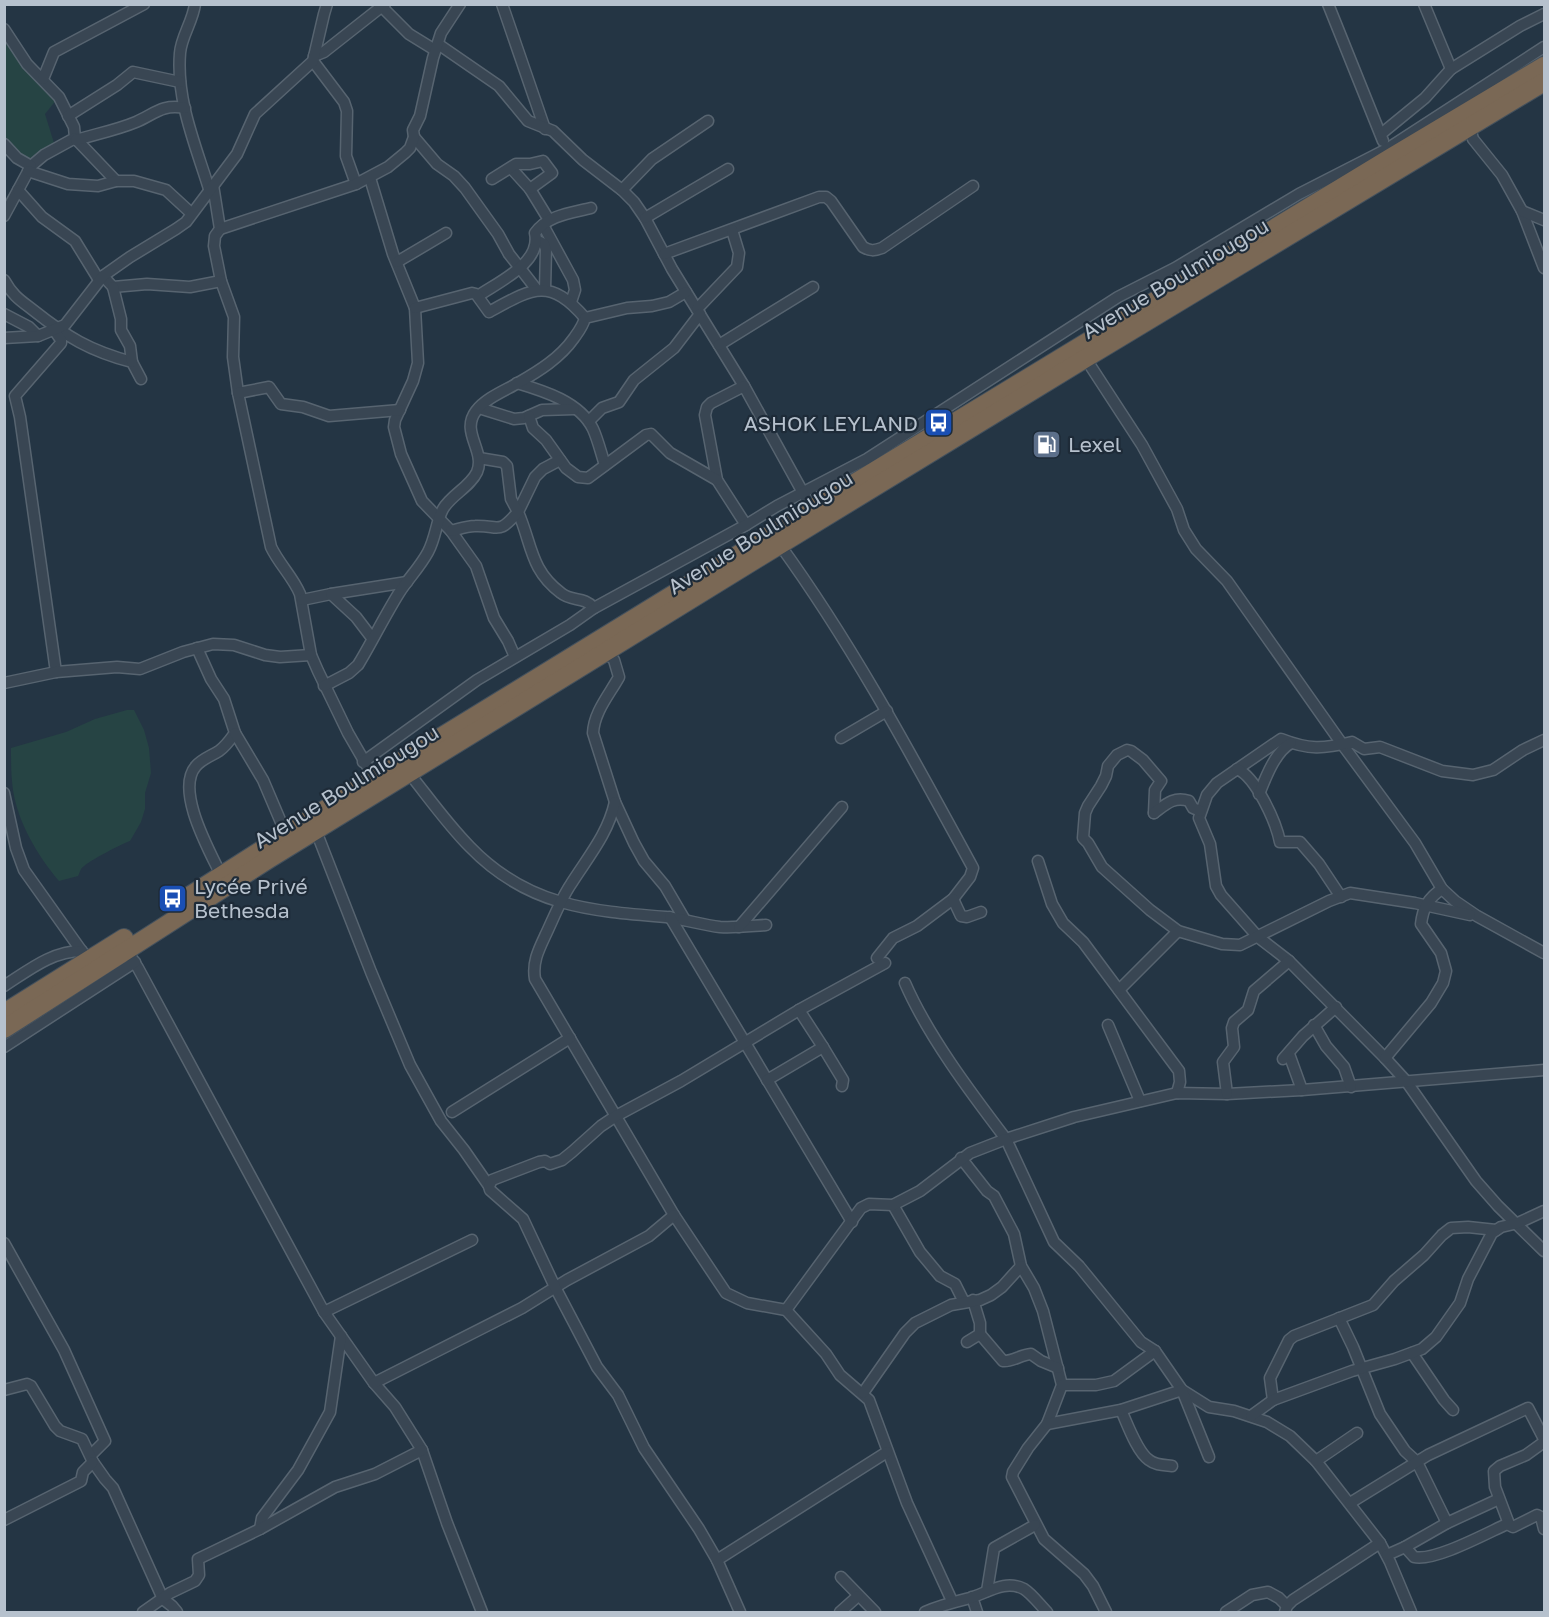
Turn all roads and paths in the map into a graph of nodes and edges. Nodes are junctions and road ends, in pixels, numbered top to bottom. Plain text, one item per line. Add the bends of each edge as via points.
1 (144, 4) edge
2 (195, 4) edge
3 (327, 4) edge
4 (460, 4) edge
5 (502, 4) edge
6 (1328, 4) edge
7 (1424, 4) edge
8 (382, 5) edge
9 (1545, 14) edge
10 (4, 30) edge
11 (437, 47) junction
12 (1545, 47) edge
13 (314, 58) junction
14 (1545, 66) edge
15 (1451, 69) junction
16 (43, 79) junction
17 (180, 82) junction
18 (1545, 82) edge
19 (185, 108) junction
20 (69, 116) junction
21 (708, 121) dead end
22 (545, 129) junction
23 (1470, 129) junction
24 (1381, 134) junction
25 (414, 137) junction
26 (75, 139) junction
27 (4, 144) edge
28 (1388, 153) junction
29 (511, 168) junction
30 (30, 169) junction
31 (728, 169) dead end
32 (370, 178) junction
33 (492, 179) dead end
34 (116, 181) junction
35 (357, 184) junction
36 (973, 186) dead end
37 (212, 189) junction
38 (530, 189) junction
39 (18, 190) junction
40 (622, 190) junction
41 (591, 208) dead end
42 (1522, 211) junction
43 (191, 213) junction
44 (4, 216) edge
45 (645, 218) junction
46 (1545, 220) edge
47 (546, 223) junction
48 (219, 229) junction
49 (732, 230) junction
50 (446, 233) dead end
51 (536, 240) junction
52 (664, 254) junction
53 (397, 262) junction
54 (520, 268) junction
55 (1545, 268) edge
56 (101, 278) junction
57 (4, 280) edge
58 (220, 281) junction
59 (113, 287) junction
60 (813, 287) dead end
61 (541, 290) junction
62 (686, 292) junction
63 (478, 296) junction
64 (571, 302) junction
65 (415, 308) junction
66 (699, 312) junction
67 (4, 314) edge
68 (585, 318) junction
69 (55, 329) junction
70 (38, 336) junction
71 (4, 338) edge
72 (719, 345) junction
73 (1082, 353) junction
74 (132, 362) junction
75 (141, 379) dead end
76 (518, 383) junction
77 (744, 386) junction
78 (238, 393) junction
79 (10, 396) edge
80 (479, 408) junction
81 (577, 409) junction
82 (400, 410) junction
83 (529, 416) junction
84 (589, 421) junction
85 (479, 458) junction
86 (560, 460) junction
87 (605, 465) junction
88 (717, 480) junction
89 (803, 491) junction
90 (812, 509) junction
91 (518, 512) junction
92 (439, 520) junction
93 (746, 525) junction
94 (451, 531) junction
95 (780, 545) junction
96 (407, 582) junction
97 (331, 594) junction
98 (302, 600) junction
99 (594, 608) junction
100 (372, 638) junction
101 (197, 648) junction
102 (607, 653) junction
103 (311, 655) junction
104 (515, 657) junction
105 (56, 672) junction
106 (4, 683) edge
107 (324, 686) junction
108 (887, 711) junction
109 (235, 733) junction
110 (841, 738) dead end
111 (1545, 740) edge
112 (1291, 743) junction
113 (1342, 744) junction
114 (363, 762) junction
115 (1237, 770) junction
116 (409, 773) junction
117 (374, 778) junction
118 (4, 793) edge
119 (1259, 794) junction
120 (615, 802) junction
121 (842, 807) dead end
122 (1200, 811) junction
123 (316, 831) junction
124 (286, 834) junction
125 (1038, 861) dead end
126 (221, 875) junction
127 (1442, 889) junction
128 (1341, 897) junction
129 (953, 899) junction
130 (561, 902) junction
131 (1425, 906) junction
132 (981, 912) dead end
133 (1477, 916) junction
134 (670, 917) junction
135 (685, 920) junction
136 (766, 924) dead end
137 (739, 927) junction
138 (1178, 931) junction
139 (1258, 937) junction
140 (127, 951) junction
141 (1545, 953) edge
142 (85, 956) junction
143 (1289, 961) junction
144 (905, 983) dead end
145 (4, 986) edge
146 (1119, 990) junction
147 (1336, 1007) junction
148 (800, 1010) junction
149 (4, 1013) edge
150 (1108, 1025) dead end
151 (1314, 1025) junction
152 (4, 1029) edge
153 (570, 1038) junction
154 (744, 1042) junction
155 (4, 1047) edge
156 (823, 1047) junction
157 (1385, 1058) junction
158 (1545, 1070) edge
159 (767, 1080) junction
160 (1406, 1081) junction
161 (842, 1086) dead end
162 (1351, 1087) junction
163 (1302, 1090) junction
164 (1177, 1093) junction
165 (1227, 1094) junction
166 (1140, 1101) junction
167 (452, 1112) dead end
168 (616, 1116) junction
169 (1006, 1139) junction
170 (961, 1158) junction
171 (489, 1186) junction
172 (893, 1205) junction
173 (1545, 1211) edge
174 (674, 1215) junction
175 (852, 1222) junction
176 (1518, 1223) junction
177 (1496, 1230) junction
178 (472, 1240) dead end
179 (4, 1243) edge
180 (1545, 1251) edge
181 (1021, 1266) junction
182 (555, 1287) junction
183 (969, 1301) junction
184 (786, 1310) junction
185 (324, 1312) junction
186 (1339, 1318) junction
187 (980, 1334) junction
188 (340, 1336) junction
189 (967, 1342) dead end
190 (1155, 1352) junction
191 (1412, 1353) junction
192 (1058, 1368) junction
193 (1362, 1369) junction
194 (374, 1383) junction
195 (1062, 1385) junction
196 (4, 1390) edge
197 (1182, 1390) junction
198 (863, 1393) junction
199 (1273, 1400) junction
200 (1121, 1410) junction
201 (1453, 1410) dead end
202 (1251, 1416) junction
203 (1047, 1424) junction
204 (1357, 1433) dead end
205 (1545, 1440) edge
206 (422, 1450) junction
207 (887, 1452) junction
208 (1209, 1457) dead end
209 (92, 1459) junction
210 (1316, 1461) junction
211 (1418, 1462) junction
212 (1172, 1466) dead end
213 (1499, 1499) junction
214 (1350, 1503) junction
215 (4, 1520) edge
216 (1447, 1524) junction
217 (1509, 1524) junction
218 (1035, 1525) junction
219 (260, 1529) junction
220 (1545, 1529) edge
221 (1380, 1543) junction
222 (1405, 1546) junction
223 (1387, 1555) junction
224 (717, 1560) junction
225 (841, 1577) dead end
226 (987, 1590) junction
227 (858, 1596) junction
228 (972, 1597) junction
229 (162, 1599) junction
230 (952, 1601) junction
231 (1286, 1609) edge
232 (143, 1612) edge
233 (177, 1612) edge
234 (482, 1612) edge
235 (740, 1612) edge
236 (840, 1612) edge
237 (875, 1612) edge
238 (926, 1612) edge
239 (977, 1612) edge
240 (1047, 1612) edge
241 (1106, 1612) edge
242 (1226, 1612) edge
243 (1411, 1612) edge

1 - 16 street via 54,52
2 - 17 street via 180,48
3 - 13 street
4 - 11 street via 441,33
5 - 22 street
6 - 24 street
7 - 15 street
8 - 11 street via 409,34
8 - 13 street
9 - 15 street
10 - 16 street via 27,64
11 - 22 street via 499,86 528,121
11 - 25 street
12 - 28 street
13 - 35 street via 345,102 346,156
13 - 37 street via 255,114 237,154
14 - 28 highway, Avenue Boulmiougou
15 - 24 street via 1425,98
16 - 20 street
17 - 19 street
17 - 20 street via 133,72
18 - 23 highway, Avenue Boulmiougou
19 - 26 street via 157,110 135,123
19 - 37 street
20 - 26 street
21 - 40 street via 652,159
22 - 40 street via 553,131 589,166
23 - 42 street
23 - 73 highway, Avenue Boulmiougou
24 - 28 street
25 - 32 street via 398,160
25 - 54 street via 465,188
26 - 30 street via 44,154
26 - 34 street
27 - 30 street
28 - 73 highway, Avenue Boulmiougou
28 - 89 street via 1299,194 1118,297 895,442
29 - 33 street
29 - 38 street
29 - 38 street via 542,161 548,167 551,175
30 - 34 street via 68,184 98,186
30 - 39 street
31 - 45 street
32 - 35 street
32 - 53 street
34 - 43 street via 166,190
35 - 48 street
36 - 49 street via 876,250 863,247 826,197
37 - 43 street
37 - 48 street
38 - 47 street
39 - 44 street
39 - 56 street via 42,217 75,242
40 - 45 street
41 - 47 street via 554,217
42 - 46 street
42 - 55 street
43 - 56 street via 180,227 148,244
45 - 52 street
47 - 51 street via 535,233
47 - 64 street via 573,280
48 - 58 street via 214,240
49 - 52 street
49 - 66 street via 739,253 737,267
50 - 53 street
51 - 54 street via 534,250
51 - 61 street via 546,249
52 - 62 street
53 - 65 street
54 - 61 street
54 - 63 street
56 - 59 street
56 - 69 street via 71,319
57 - 69 street via 19,301
58 - 59 street via 190,287
58 - 78 street via 234,317 233,357
59 - 74 street
60 - 72 street
61 - 63 street via 518,296 489,312
61 - 64 street
62 - 66 street
62 - 68 street via 669,302
63 - 65 street via 472,293
64 - 68 street
65 - 82 street via 418,363
66 - 72 street
66 - 84 street via 674,348 634,380 619,402 603,408
67 - 70 street via 30,327
68 - 76 street via 557,358
69 - 70 street
69 - 74 street via 104,354
69 - 79 street via 61,344
70 - 71 street
72 - 77 street
73 - 90 highway, Avenue Boulmiougou
73 - 95 highway, Avenue Boulmiougou
73 - 113 street via 1142,445 1196,549 1227,581
74 - 75 street
76 - 80 street
76 - 81 street
77 - 88 street via 711,403 705,411
77 - 89 street
78 - 82 street via 269,387 281,404 329,416
78 - 98 street via 272,548 297,585
79 - 105 street via 20,417
80 - 83 street via 514,418
80 - 85 street via 470,428
81 - 83 street via 542,410
81 - 84 street
82 - 92 street via 394,427 401,454 422,501
83 - 86 street via 533,428
84 - 87 street
85 - 91 street via 504,462 507,466 511,499
85 - 92 street via 474,477 450,500
86 - 87 street via 572,474 583,478
86 - 91 street via 535,477
87 - 88 street via 651,434 670,453
88 - 93 street
89 - 90 street
89 - 93 street
90 - 117 highway, Avenue Boulmiougou
91 - 94 street via 495,529 477,525
91 - 99 street via 540,571 565,596 587,601
92 - 94 street
92 - 96 street via 432,543
93 - 99 street
94 - 104 street via 476,566 490,609
95 - 102 highway, Avenue Boulmiougou
95 - 108 street via 836,626
96 - 97 street
96 - 100 street
97 - 98 street
97 - 100 street via 357,617
98 - 103 street
99 - 104 street
100 - 107 street via 354,669
101 - 103 street via 225,643 265,656
101 - 105 street via 140,669 108,667
101 - 109 street via 224,699
102 - 116 highway, Avenue Boulmiougou
102 - 120 street via 619,676 598,712 593,733
103 - 107 street
104 - 114 street
105 - 106 street
107 - 114 street
108 - 110 street
108 - 129 street via 973,868
109 - 124 street via 263,780
109 - 126 street via 221,749 196,766 189,780 196,817
111 - 113 street via 1493,770 1473,775 1442,771 1380,747 1364,749 1352,742
112 - 113 street via 1318,748
112 - 115 street via 1281,739
112 - 119 street via 1273,763
113 - 127 street via 1415,843
114 - 117 street
115 - 119 street via 1243,772
115 - 122 street via 1217,783
116 - 123 highway, Avenue Boulmiougou
116 - 130 street via 456,833 486,862 525,889
117 - 124 highway, Avenue Boulmiougou
118 - 142 street via 24,870
119 - 128 street via 1280,842 1300,842
120 - 130 street via 604,834
120 - 135 street via 644,861
121 - 137 street
122 - 138 street via 1189,801 1176,799 1154,813 1155,790 1161,782 1143,760 1127,750 1108,766 1085,813 1083,838 1102,867
122 - 139 street via 1198,818 1210,844 1216,886
123 - 140 highway, Avenue Boulmiougou
123 - 171 street via 410,1065 441,1121
124 - 126 highway, Avenue Boulmiougou
125 - 146 street via 1052,904 1063,923 1083,942
126 - 140 highway, Avenue Boulmiougou
127 - 131 street
127 - 133 street
128 - 131 street via 1350,893
128 - 139 street
129 - 132 street via 961,916
129 - 148 street via 917,926 893,938 881,961
130 - 134 street via 603,912
130 - 153 street via 536,956 534,969 541,991
131 - 133 street
131 - 157 street via 1421,924 1442,953 1446,971 1443,983
133 - 141 street
134 - 135 street
134 - 154 street
135 - 137 street
136 - 137 street
138 - 139 street via 1231,946
138 - 146 street
139 - 143 street
140 - 142 highway, Avenue Boulmiougou
140 - 152 highway, Avenue Boulmiougou
140 - 155 street
140 - 185 street
142 - 145 street via 66,952 46,959
142 - 149 highway, Avenue Boulmiougou
143 - 147 street
143 - 165 street via 1254,991 1248,1010 1234,1022 1234,1047 1223,1062
144 - 169 street via 972,1094
146 - 164 street via 1179,1071
147 - 151 street
147 - 157 street
148 - 154 street
148 - 156 street
150 - 166 street
151 - 162 street via 1344,1067
151 - 163 street via 1286,1057
153 - 167 street
153 - 168 street
154 - 159 street
154 - 168 street
156 - 159 street
156 - 161 street via 843,1080
157 - 160 street
158 - 160 street
159 - 175 street
160 - 162 street
160 - 176 street via 1476,1180
162 - 163 street
163 - 165 street
164 - 165 street
164 - 166 street
166 - 169 street
168 - 171 street via 562,1160 539,1162 492,1180
168 - 174 street
169 - 170 street
169 - 190 street via 1054,1242 1079,1266 1141,1342
170 - 172 street via 933,1182
170 - 181 street via 994,1196 1014,1234
171 - 182 street via 523,1219
172 - 175 street via 869,1204 861,1208
172 - 183 street via 920,1252
173 - 176 street
174 - 182 street via 649,1236
174 - 184 street via 726,1293 747,1303
175 - 184 street
176 - 177 street
176 - 180 street
177 - 186 street via 1451,1228 1373,1305
177 - 191 street via 1467,1279 1460,1303 1436,1337
178 - 185 street
179 - 209 street via 64,1350 105,1442
181 - 183 street via 991,1295
181 - 192 street via 1043,1311
182 - 194 street via 505,1318
182 - 224 street via 644,1448
183 - 187 street via 980,1323
183 - 198 street via 951,1305 915,1323
184 - 198 street via 840,1375
185 - 188 street
186 - 193 street
186 - 199 street via 1289,1340 1271,1375
187 - 189 street
187 - 192 street via 1003,1361 1030,1354
188 - 194 street
188 - 219 street via 330,1412 298,1470 262,1518
190 - 195 street via 1114,1381
190 - 197 street
191 - 193 street
191 - 201 street
192 - 195 street
193 - 199 street
193 - 211 street via 1380,1414 1405,1451
194 - 206 street via 395,1407
195 - 203 street
196 - 209 street via 31,1386 55,1426 82,1439
197 - 200 street
197 - 202 street via 1209,1407
197 - 208 street
198 - 207 street via 874,1409
199 - 202 street
200 - 203 street
200 - 212 street via 1145,1457 1158,1465
202 - 210 street via 1290,1436
203 - 218 street via 1013,1472
204 - 210 street
205 - 211 street via 1528,1408
205 - 213 street via 1526,1455 1496,1468
206 - 219 street via 375,1474 335,1487
206 - 234 street
207 - 224 street
207 - 230 street
209 - 215 street via 81,1481
209 - 229 street via 113,1488
210 - 214 street
211 - 214 street
211 - 216 street
213 - 216 street
213 - 217 street
214 - 221 street
216 - 222 street
217 - 220 street via 1513,1527 1539,1515
217 - 222 street via 1427,1557 1414,1557
218 - 226 street via 994,1548
218 - 241 street via 1044,1539 1084,1574
219 - 229 street via 198,1559 199,1575 195,1581
221 - 223 street
221 - 231 street
222 - 223 street
223 - 243 street
224 - 235 street
225 - 227 street
226 - 228 street
226 - 240 street via 1013,1586 1025,1590
227 - 236 street
227 - 237 street
228 - 230 street
228 - 239 street
229 - 232 street
229 - 233 street
230 - 238 street
231 - 242 street via 1279,1598 1268,1592 1252,1595

